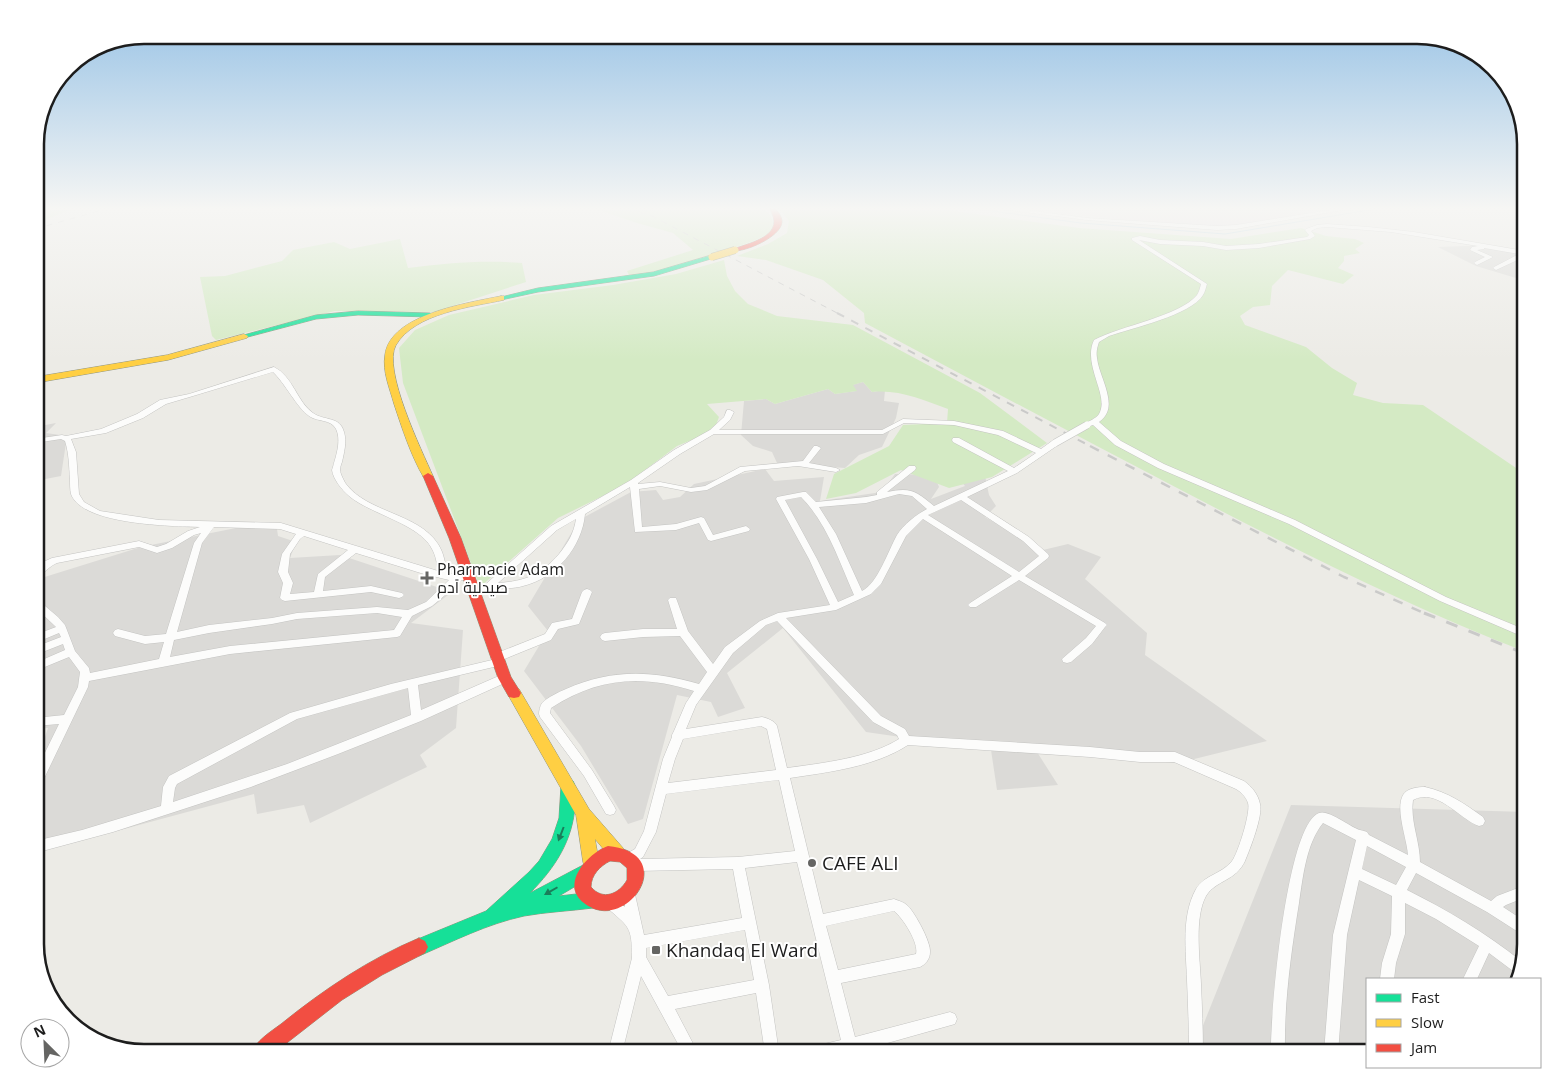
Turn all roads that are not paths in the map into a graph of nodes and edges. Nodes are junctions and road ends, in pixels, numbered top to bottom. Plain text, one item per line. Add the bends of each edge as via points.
1 (706, 259) edge
2 (1166, 259) edge
3 (1485, 259) edge
4 (1514, 259) edge
5 (1477, 263) dead end
6 (1496, 268) dead end
7 (435, 315) junction
8 (44, 378) edge
9 (730, 412) dead end
10 (1090, 423) junction
11 (713, 432) junction
12 (66, 438) junction
13 (44, 439) edge
14 (956, 440) dead end
15 (817, 448) dead end
16 (1041, 452) junction
17 (799, 464) junction
18 (912, 468) dead end
19 (836, 470) dead end
20 (1014, 471) junction
21 (635, 484) junction
22 (878, 496) junction
23 (962, 497) junction
24 (814, 506) junction
25 (932, 509) junction
26 (581, 512) junction
27 (922, 514) junction
28 (211, 525) junction
29 (746, 529) dead end
30 (303, 532) junction
31 (354, 550) junction
32 (44, 566) edge
33 (443, 575) junction
34 (468, 576) junction
35 (1019, 576) junction
36 (456, 578) junction
37 (489, 586) junction
38 (587, 592) dead end
39 (400, 594) dead end
40 (474, 594) junction
41 (318, 595) junction
42 (859, 596) junction
43 (673, 600) dead end
44 (973, 605) dead end
45 (836, 607) junction
46 (44, 610) edge
47 (409, 614) junction
48 (778, 616) junction
49 (62, 628) junction
50 (1517, 630) edge
51 (683, 632) junction
52 (118, 633) dead end
53 (44, 635) edge
54 (605, 637) dead end
55 (170, 638) junction
56 (67, 639) junction
57 (44, 648) edge
58 (70, 652) junction
59 (1068, 659) dead end
60 (497, 660) junction
61 (163, 662) junction
62 (44, 663) edge
63 (712, 672) junction
64 (86, 678) junction
65 (504, 678) junction
66 (413, 683) junction
67 (700, 689) junction
68 (417, 718) junction
69 (67, 719) junction
70 (44, 721) edge
71 (555, 728) junction
72 (539, 736) junction
73 (677, 736) junction
74 (906, 740) junction
75 (44, 766) edge
76 (784, 775) junction
77 (568, 786) junction
78 (663, 789) junction
79 (166, 810) junction
80 (610, 810) dead end
81 (584, 814) junction
82 (1479, 821) dead end
83 (1363, 836) junction
84 (44, 845) edge
85 (617, 852) junction
86 (802, 856) junction
87 (633, 862) junction
88 (738, 863) junction
89 (1414, 865) junction
90 (588, 867) junction
91 (1355, 872) junction
92 (1398, 892) junction
93 (628, 894) junction
94 (1517, 894) edge
95 (593, 900) junction
96 (611, 903) junction
97 (1492, 908) junction
98 (518, 910) junction
99 (486, 920) junction
100 (819, 921) junction
101 (748, 923) junction
102 (635, 924) junction
103 (1517, 924) edge
104 (1487, 943) junction
105 (639, 951) junction
106 (1515, 965) edge
107 (834, 978) junction
108 (1387, 978) edge
109 (1470, 978) edge
110 (762, 985) junction
111 (664, 1004) junction
112 (950, 1018) dead end
113 (270, 1044) edge
114 (617, 1044) edge
115 (686, 1044) edge
116 (771, 1044) edge
117 (850, 1044) edge
118 (870, 1044) edge
119 (1196, 1044) edge
120 (1278, 1044) edge
121 (1333, 1044) edge

1 - 7 street, bridge via 654,274 538,290
2 - 10 street via 1200,280 1204,289 1194,300 1172,314 1118,330 1096,341 1092,352 1105,408 1100,417
3 - 5 street
4 - 6 street
7 - 8 street via 358,313 316,317 168,357
7 - 34 street via 399,334 390,345 388,362 415,448 455,538
9 - 11 street
10 - 16 street, bridge
10 - 50 street via 1102,427 1118,443 1160,466 1292,522 1443,600
11 - 16 street via 883,432 898,422 908,420 954,423 992,431
11 - 21 street via 677,452
12 - 13 street
12 - 28 street via 72,452 75,494 89,508 98,513 149,522
12 - 33 street via 103,431 140,416 163,402 274,369 311,415 333,422 339,428 342,450 336,470 343,486 360,500 409,525 434,543
14 - 20 street
15 - 17 street
16 - 20 street
17 - 19 street
17 - 21 street via 743,469 707,488 691,490 660,484
18 - 22 street
20 - 23 street
21 - 26 street
21 - 29 street via 638,530 676,527 702,520 710,538
22 - 24 street
22 - 25 street via 899,492 914,494
23 - 25 street
23 - 35 street via 1044,554 1044,558
24 - 42 street via 832,534
24 - 45 street via 803,494 780,498
25 - 27 street
26 - 37 street via 554,528
26 - 37 street via 574,541 550,570 520,584
27 - 35 street
27 - 42 street via 902,534 876,584
28 - 30 street via 266,524
28 - 32 street via 156,550 138,544 55,560
28 - 55 street via 198,543
30 - 31 street
30 - 41 street via 286,554 283,572 288,580 285,598
31 - 33 street
31 - 41 street via 321,576
33 - 36 street
34 - 36 street
34 - 40 street
35 - 44 street
35 - 59 street via 1102,625
36 - 47 street via 428,604
37 - 40 street
38 - 60 street via 576,622 555,626 548,637
39 - 41 street via 371,589
40 - 60 street
42 - 45 street
43 - 51 street
45 - 48 street
46 - 49 street
47 - 55 street via 377,610 296,616
47 - 61 street via 397,633 230,650
48 - 63 street via 763,623 729,650
48 - 74 street via 877,719 901,732
49 - 53 street
49 - 56 street
51 - 54 street
51 - 63 street
52 - 55 street via 144,640
55 - 61 street
56 - 57 street
56 - 58 street
58 - 62 street
58 - 64 street via 85,671
60 - 65 street
60 - 66 street
61 - 64 street
63 - 67 street
64 - 69 street
65 - 68 street
65 - 72 street
66 - 68 street
66 - 79 street via 308,711 254,736 173,780
67 - 71 street via 683,682 656,678 597,680 546,706 544,714
67 - 73 street
68 - 79 street via 279,773
69 - 70 street
69 - 75 street
71 - 72 street
71 - 80 street
72 - 77 street
73 - 76 street via 766,721 772,726
73 - 78 street
74 - 76 street via 877,754
74 - 119 street via 1175,757 1247,790 1256,809 1242,852 1236,865 1206,885 1196,905 1193,950
76 - 78 street
76 - 86 street
77 - 81 street
77 -> 99 street via 567,816 552,855 516,894
78 - 87 street via 646,844
79 - 84 street
81 - 85 street
81 - 90 street
82 - 89 street via 1441,797 1421,790 1413,793 1408,797 1406,815
83 - 89 street
83 - 91 street
83 - 120 street via 1321,817 1314,821 1307,836 1286,940
85 - 87 street
85 - 90 street via 608,853
86 - 88 street
86 - 100 street
87 - 88 street
87 - 93 street via 637,880
88 - 101 street
89 - 92 street
89 - 97 street
90 - 95 street via 583,888
90 -> 98 street
91 - 92 street
91 - 121 street via 1340,935
92 - 104 street
92 - 108 street via 1398,934
93 - 96 street
93 - 102 street
94 - 97 street
95 - 96 street
95 - 98 street
96 - 102 street
97 - 103 street
98 - 99 street
99 - 113 street via 430,941 365,973 310,1010
100 - 107 street
100 - 107 street via 894,905 906,913 924,950 920,960
101 - 105 street
101 - 110 street
102 - 105 street
104 - 106 street
104 - 109 street
105 - 111 street
105 - 114 street
107 - 117 street
110 - 111 street
110 - 116 street
111 - 115 street
112 - 118 street

